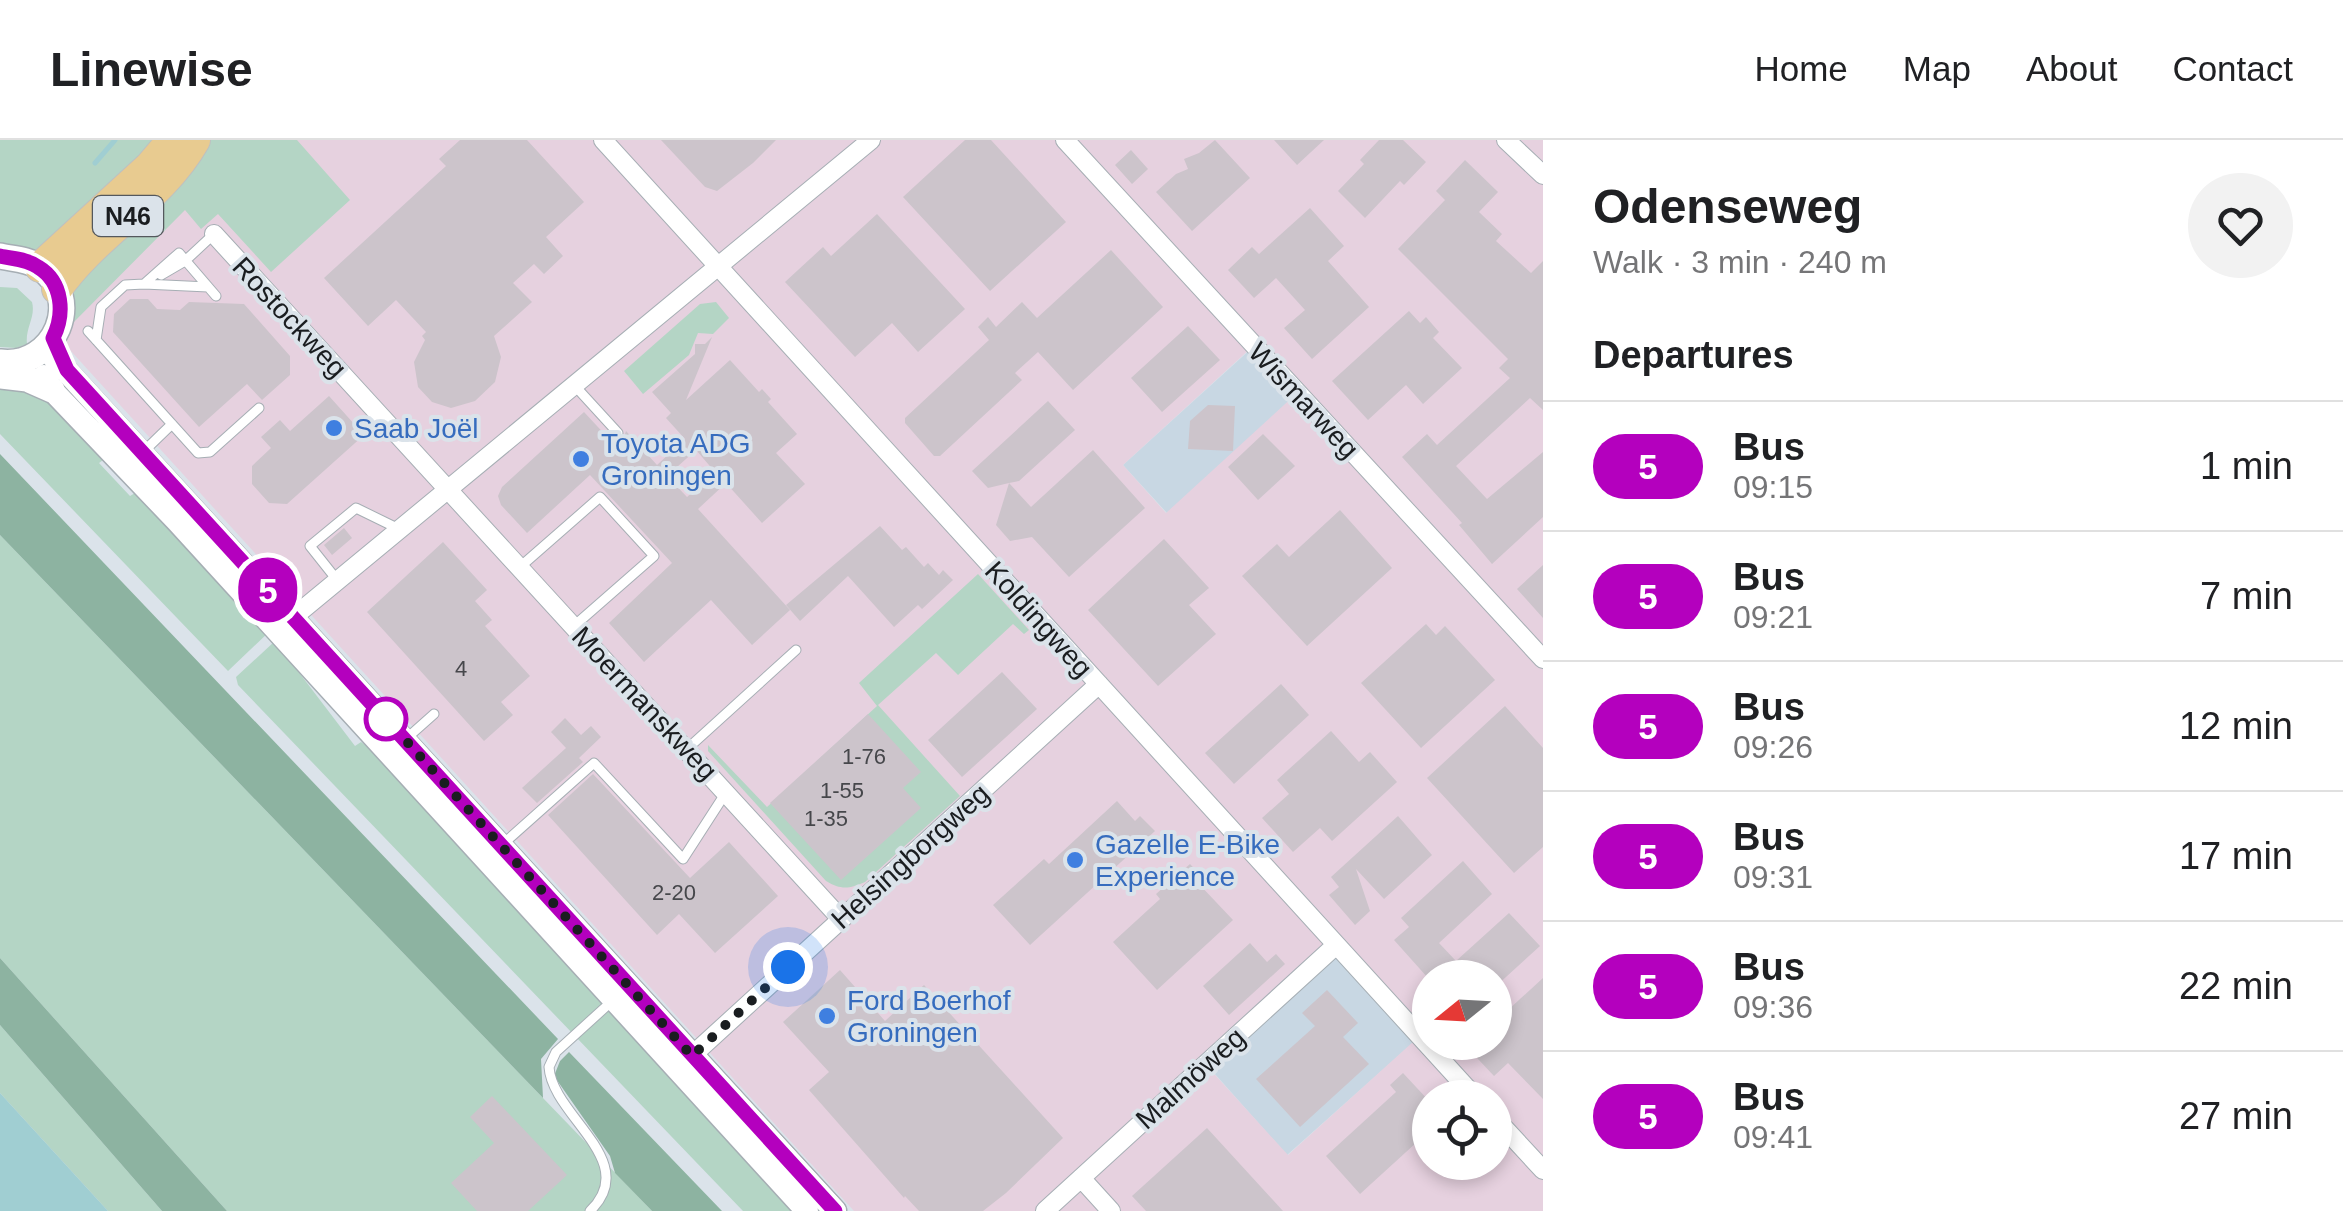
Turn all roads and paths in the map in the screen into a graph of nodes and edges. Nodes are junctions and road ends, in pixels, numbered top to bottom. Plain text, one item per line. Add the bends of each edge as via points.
1 (172, 140) edge
2 (195, 140) edge
3 (603, 140) edge
4 (871, 140) edge
5 (1065, 140) edge
6 (1506, 140) edge
7 (1543, 175) edge
8 (214, 234) joint
9 (183, 253) junction
10 (3, 262) edge
11 (718, 267) junction
12 (41, 278) junction
13 (144, 284) junction
14 (208, 287) junction
15 (216, 296) dead end
16 (88, 331) dead end
17 (96, 340) junction
18 (41, 349) junction
19 (0, 362) edge
20 (0, 376) edge
21 (60, 380) junction
22 (573, 384) junction
23 (259, 408) dead end
24 (172, 424) junction
25 (618, 433) dead end
26 (133, 461) junction
27 (448, 488) junction
28 (399, 529) junction
29 (520, 568) junction
30 (338, 580) junction
31 (285, 624) junction
32 (574, 626) junction
33 (796, 650) dead end
34 (1543, 659) edge
35 (1099, 684) junction
36 (434, 714) dead end
37 (398, 747) junction
38 (688, 749) junction
39 (726, 792) junction
40 (494, 852) junction
41 (841, 919) junction
42 (1335, 946) junction
43 (621, 992) junction
44 (685, 1062) junction
45 (1459, 1080) edge
46 (1512, 1136) edge
47 (1543, 1170) edge
48 (1081, 1178) junction
49 (590, 1211) edge
50 (807, 1211) edge
51 (835, 1211) edge
52 (1045, 1211) edge
53 (1111, 1211) edge

1 - 12 highway, N46
2 - 12 highway, N46 via 162,184 69,272
3 - 11 street, Koldingweg
4 - 11 street
5 - 34 street, Wismarweg
6 - 7 street
8 - 9 lane
8 - 27 street, Rostockweg
9 - 13 lane
9 - 14 lane
10 - 12 main road
11 - 22 street
11 - 35 street, Koldingweg
12 - 18 main road via 62,316
13 - 14 lane
13 - 17 lane via 124,286 102,307
14 - 15 lane
16 - 17 lane
17 - 24 lane
18 - 19 main road
18 - 21 street
18 - 21 street via 47,379
20 - 21 main road
21 - 26 street
22 - 25 lane
22 - 27 street
23 - 24 lane via 210,452 198,453
24 - 26 lane
26 - 31 street
27 - 28 street
27 - 29 street, Moermanskweg
28 - 30 street
28 - 30 lane via 356,508 310,546
29 - 32 street, Moermanskweg
29 - 32 lane via 600,496 654,556
30 - 31 street
31 - 37 street
32 - 38 street, Moermanskweg
33 - 38 lane
35 - 41 street, Helsingborgweg
35 - 42 street, Koldingweg
36 - 37 lane
37 - 40 street
38 - 39 street, Moermanskweg
39 - 40 lane via 684,859 594,763
39 - 41 street, Moermanskweg
40 - 43 street
41 - 44 street, Helsingborgweg
42 - 45 street, Koldingweg
42 - 48 street, Malmöweg
43 - 44 street
43 - 49 lane via 556,1052 549,1067 552,1083 604,1164 606,1187
44 - 50 street
44 - 51 street
46 - 47 street
48 - 52 street, Malmöweg
48 - 53 street

